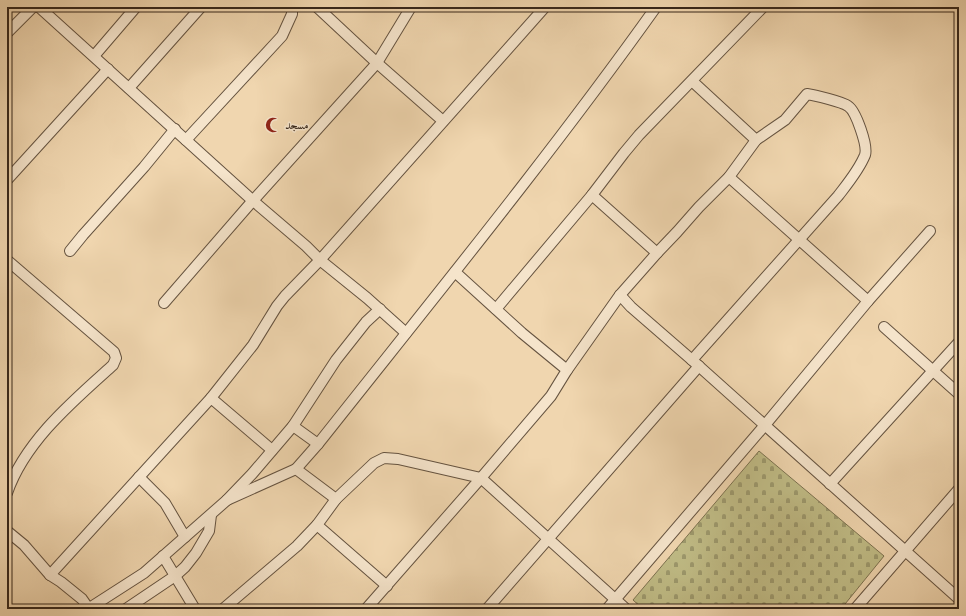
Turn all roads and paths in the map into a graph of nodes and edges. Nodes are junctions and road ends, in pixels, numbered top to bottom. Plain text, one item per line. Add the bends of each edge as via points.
1 (33, 7) edge
2 (39, 7) edge
3 (136, 7) edge
4 (201, 7) edge
5 (292, 7) edge
6 (317, 7) edge
7 (410, 7) edge
8 (545, 7) edge
9 (656, 7) edge
10 (763, 7) edge
11 (7, 33) edge
12 (94, 56) junction
13 (377, 63) junction
14 (108, 69) junction
15 (692, 81) junction
16 (129, 88) junction
17 (443, 121) junction
18 (175, 129) junction
19 (186, 140) junction
20 (756, 140) junction
21 (729, 177) junction
22 (7, 180) edge
23 (592, 195) junction
24 (253, 201) junction
25 (930, 231) dead end
26 (799, 240) junction
27 (70, 250) dead end
28 (656, 252) junction
29 (7, 260) edge
30 (320, 260) junction
31 (455, 272) junction
32 (620, 295) junction
33 (164, 302) dead end
34 (868, 302) junction
35 (380, 309) junction
36 (496, 309) junction
37 (884, 327) dead end
38 (406, 333) junction
39 (959, 342) edge
40 (695, 363) junction
41 (567, 370) junction
42 (933, 371) junction
43 (959, 394) edge
44 (211, 398) junction
45 (293, 426) junction
46 (765, 426) junction
47 (318, 444) junction
48 (272, 450) junction
49 (296, 469) junction
50 (139, 477) junction
51 (481, 478) junction
52 (830, 484) junction
53 (959, 489) edge
54 (7, 493) edge
55 (336, 499) junction
56 (227, 500) junction
57 (211, 515) junction
58 (317, 525) junction
59 (7, 531) edge
60 (185, 537) junction
61 (549, 539) junction
62 (904, 551) junction
63 (163, 556) junction
64 (50, 575) junction
65 (175, 576) junction
66 (387, 586) junction
67 (615, 599) junction
68 (959, 599) edge
69 (88, 609) edge
70 (126, 609) edge
71 (195, 609) edge
72 (223, 609) edge
73 (366, 609) edge
74 (487, 609) edge
75 (607, 609) edge
76 (626, 609) edge
77 (855, 609) edge

1 - 11 street
2 - 12 street
3 - 12 street
4 - 16 street
5 - 19 street via 292,14 282,36
6 - 13 street
7 - 13 street
8 - 17 street
9 - 31 street via 599,86
10 - 15 street
12 - 14 street
13 - 17 street
13 - 24 street
14 - 16 street
14 - 22 street
15 - 20 street
15 - 23 street via 630,146
16 - 18 street
17 - 30 street
18 - 19 street
18 - 27 street
19 - 24 street
20 - 21 street
20 - 26 street via 785,120 808,94 850,107 864,138 866,154 856,172
21 - 26 street
21 - 28 street
23 - 28 street
23 - 36 street
24 - 30 street
24 - 33 street
25 - 34 street
26 - 34 street
26 - 40 street
28 - 32 street
29 - 54 street via 114,352 116,358 113,365 57,416 23,459
30 - 35 street
30 - 44 street via 276,306 253,345
31 - 36 street
31 - 38 street
32 - 40 street
32 - 41 street
34 - 46 street
35 - 38 street
35 - 45 street via 366,322 336,360
36 - 41 street
37 - 42 street
38 - 47 street
39 - 42 street
40 - 46 street
40 - 61 street
41 - 51 street via 551,396
42 - 43 street
42 - 52 street
44 - 48 street
44 - 50 street
45 - 47 street
45 - 48 street
46 - 52 street
46 - 67 street
47 - 49 street
48 - 56 street
49 - 55 street
49 - 56 street
50 - 60 street via 165,503
50 - 64 street
51 - 55 street via 384,458 374,463
51 - 61 street
51 - 66 street
52 - 62 street
53 - 62 street
55 - 58 street
56 - 57 street
57 - 60 street
57 - 65 street via 209,531 196,553
58 - 66 street
58 - 72 street via 297,546
59 - 64 street via 24,545
60 - 63 street
61 - 67 street
61 - 74 street
62 - 68 street
62 - 77 street
63 - 65 street
63 - 69 street via 144,573
64 - 69 street via 82,599
65 - 70 street
65 - 71 street
66 - 73 street
67 - 75 street
67 - 76 street

